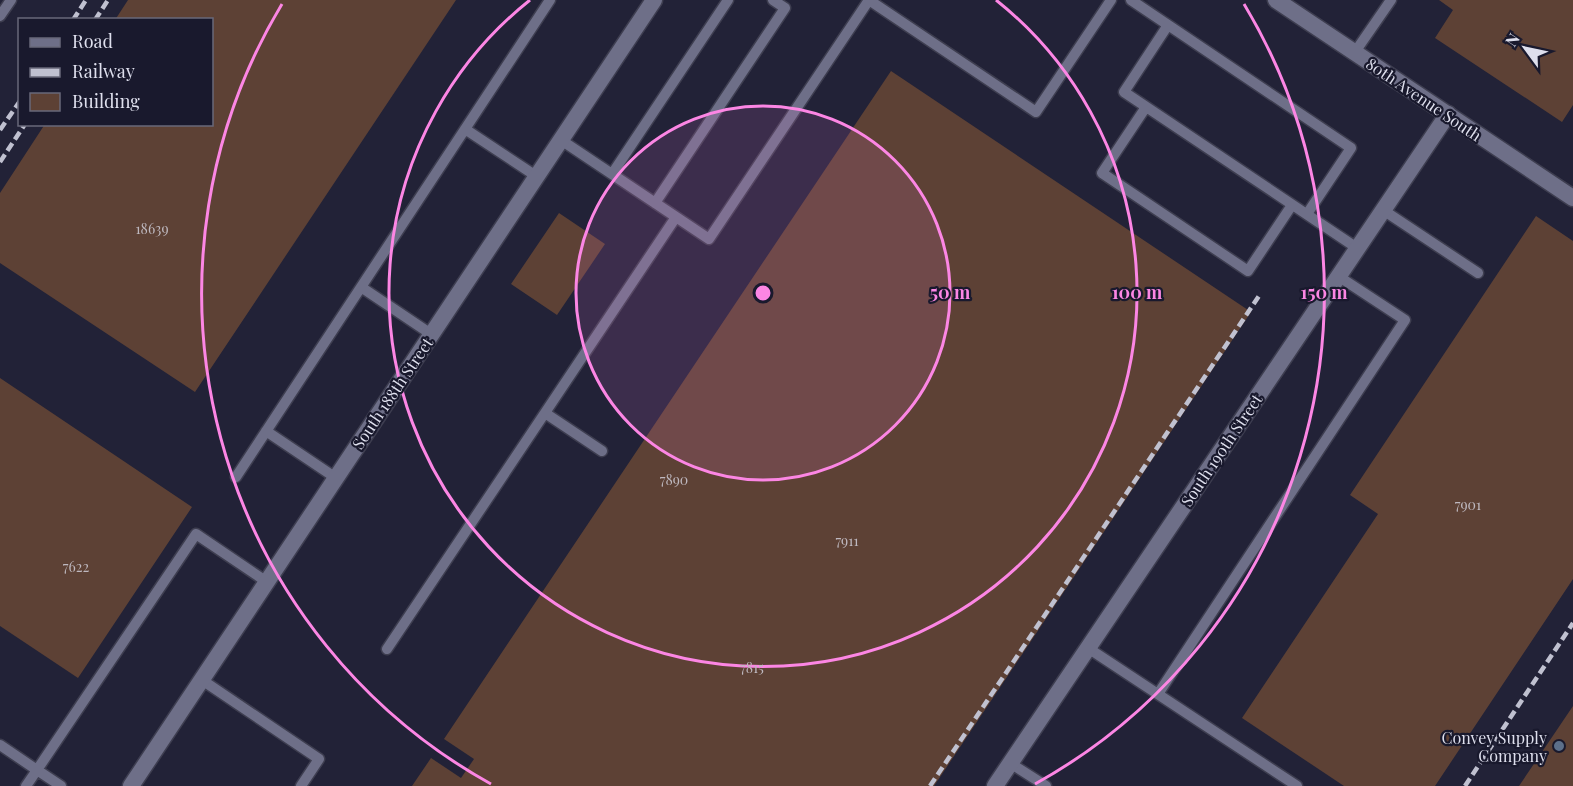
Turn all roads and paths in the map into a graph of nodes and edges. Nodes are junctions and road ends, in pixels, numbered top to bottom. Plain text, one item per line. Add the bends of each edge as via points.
1 (11, 0) edge
2 (550, 0) edge
3 (654, 0) edge
4 (728, 0) edge
5 (773, 0) edge
6 (869, 0) edge
7 (1111, 0) edge
8 (1131, 0) edge
9 (1276, 0) edge
10 (1391, 0) edge
11 (0, 16) edge
12 (1168, 25) junction
13 (1355, 52) junction
14 (1146, 107) junction
15 (1448, 114) junction
16 (465, 129) junction
17 (561, 140) junction
18 (612, 174) junction
19 (536, 176) junction
20 (1573, 198) edge
21 (655, 202) junction
22 (1292, 205) junction
23 (1383, 210) junction
24 (1307, 214) junction
25 (676, 217) junction
26 (1357, 248) junction
27 (1478, 273) dead end
28 (1338, 276) junction
29 (361, 287) junction
30 (431, 334) junction
31 (545, 413) junction
32 (266, 431) junction
33 (602, 451) dead end
34 (236, 477) dead end
35 (336, 478) junction
36 (267, 582) junction
37 (1088, 648) junction
38 (387, 649) dead end
39 (202, 680) junction
40 (1158, 694) junction
41 (0, 745) edge
42 (1010, 763) junction
43 (37, 770) junction
44 (26, 786) edge
45 (61, 786) edge
46 (131, 786) edge
47 (301, 786) edge
48 (995, 786) edge
49 (1046, 786) edge
50 (1297, 786) edge

1 - 11 lane
2 - 16 lane
3 - 17 street, South 188th Street
4 - 18 lane
5 - 21 lane via 785,8
6 - 7 lane via 1036,112
6 - 25 lane via 709,239
8 - 12 lane
9 - 13 street, 80th Avenue South
10 - 13 lane
12 - 14 lane via 1124,92
12 - 24 lane via 1351,148
13 - 15 street, 80th Avenue South
14 - 22 lane
14 - 22 lane via 1102,173 1189,232 1248,271
15 - 20 street, 80th Avenue South
15 - 23 street, South 190th Street
16 - 19 lane
16 - 29 lane
17 - 18 lane
17 - 19 street, South 188th Street
18 - 21 lane
19 - 30 street, South 188th Street
21 - 25 lane
22 - 24 lane
23 - 26 street, South 190th Street
23 - 27 lane
24 - 26 lane
25 - 31 lane
26 - 28 street, South 190th Street
28 - 37 street, South 190th Street
28 - 40 lane via 1405,320
29 - 30 lane
29 - 32 lane
30 - 35 street, South 188th Street
31 - 33 lane
31 - 38 lane
32 - 34 lane
32 - 35 lane
35 - 36 street, South 188th Street
36 - 39 street, South 188th Street
36 - 43 lane via 196,534
37 - 40 lane
37 - 42 street, South 190th Street
39 - 46 street, South 188th Street
39 - 47 lane via 319,759
40 - 50 lane
41 - 43 lane
42 - 48 street, South 190th Street
42 - 49 lane
43 - 44 lane
43 - 45 lane

